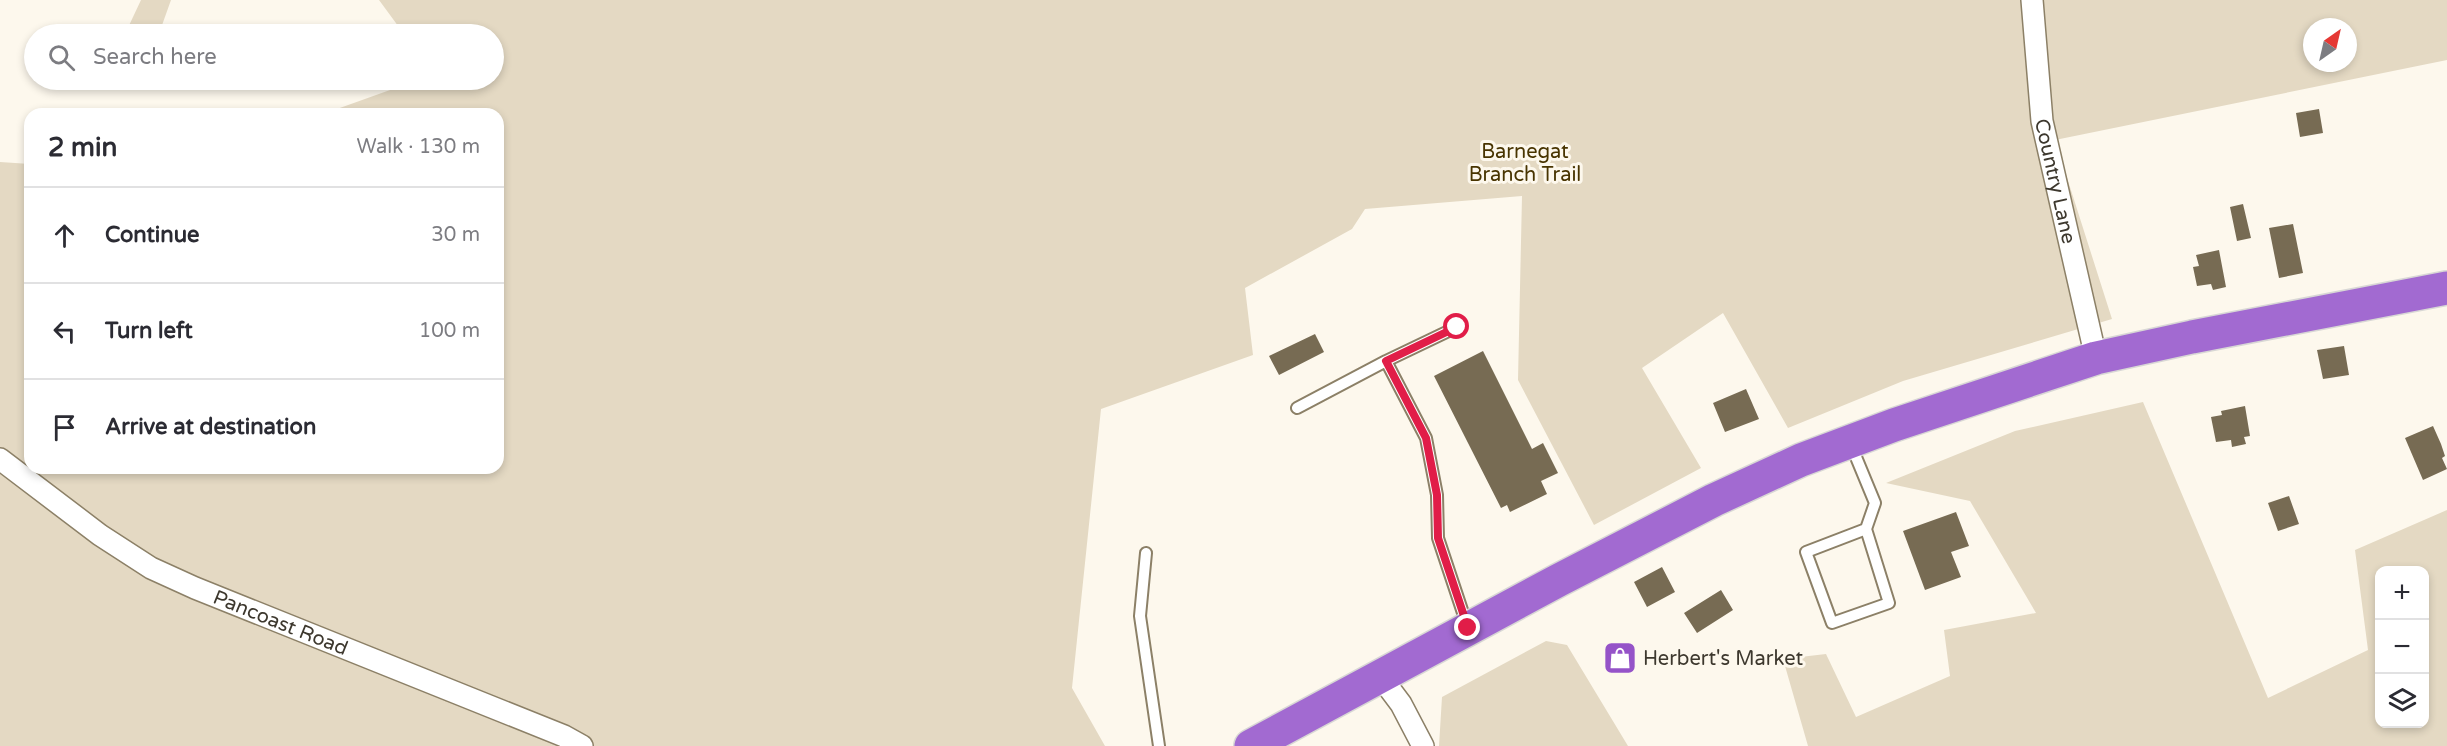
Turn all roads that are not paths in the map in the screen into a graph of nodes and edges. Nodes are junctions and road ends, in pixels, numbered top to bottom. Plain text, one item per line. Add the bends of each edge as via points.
1 (2032, 0) edge
2 (2447, 288) edge
3 (1457, 327) dead end
4 (2096, 358) junction
5 (1386, 361) junction
6 (1297, 408) dead end
7 (1849, 442) junction
8 (0, 459) edge
9 (1866, 529) junction
10 (1146, 554) dead end
11 (1468, 628) junction
12 (1380, 676) junction
13 (1258, 744) edge
14 (582, 746) edge
15 (1159, 746) edge
16 (1423, 746) edge

1 - 4 street, Country Lane via 2042,121
2 - 4 highway
3 - 5 lane
4 - 7 highway
5 - 6 lane
5 - 11 lane via 1426,438 1437,495 1438,538
7 - 9 lane via 1875,503
7 - 11 highway via 1714,500
8 - 14 street, Pancoast Road via 100,535 151,568
9 - 9 lane via 1889,603 1832,623 1806,552
10 - 15 lane via 1140,616
11 - 12 highway
12 - 13 highway
12 - 16 street via 1401,704

